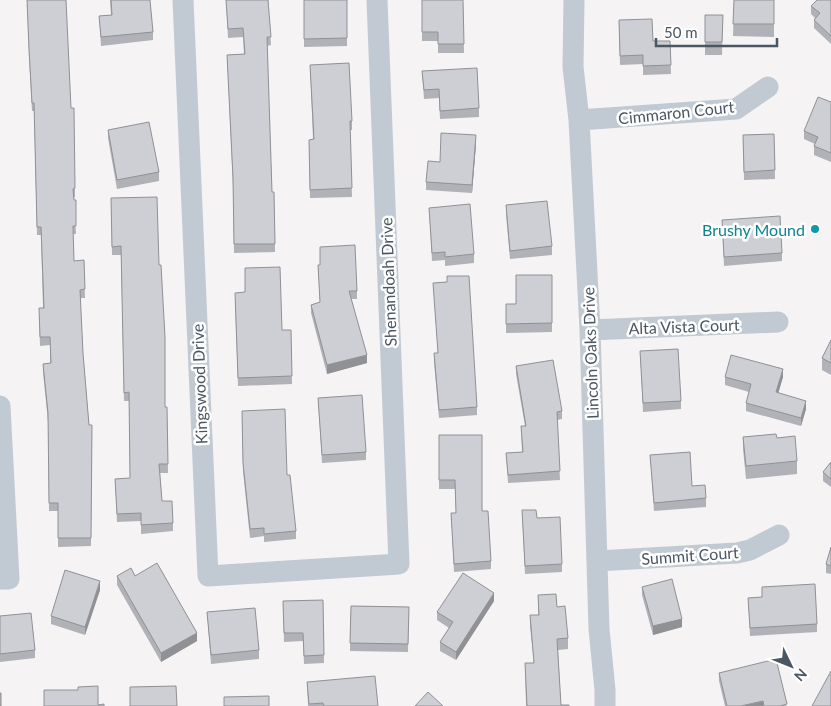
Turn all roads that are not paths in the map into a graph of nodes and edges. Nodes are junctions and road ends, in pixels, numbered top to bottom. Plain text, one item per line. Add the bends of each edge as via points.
1 (183, 0) edge
2 (377, 0) edge
3 (574, 0) edge
4 (768, 87) dead end
5 (579, 120) junction
6 (778, 322) dead end
7 (590, 330) junction
8 (0, 406) edge
9 (779, 535) dead end
10 (597, 562) junction
11 (398, 564) joint
12 (4, 579) edge
13 (605, 706) edge

1 - 11 street, Kingswood Drive via 208,576
2 - 11 street, Shenandoah Drive
3 - 5 street, Lincoln Oaks Drive via 573,67
4 - 5 street, Cimmaron Court via 736,109
5 - 7 street, Lincoln Oaks Drive
6 - 7 street, Alta Vista Court
7 - 10 street, Lincoln Oaks Drive
8 - 12 street
9 - 10 street, Summit Court via 737,553
10 - 13 street, Lincoln Oaks Drive

